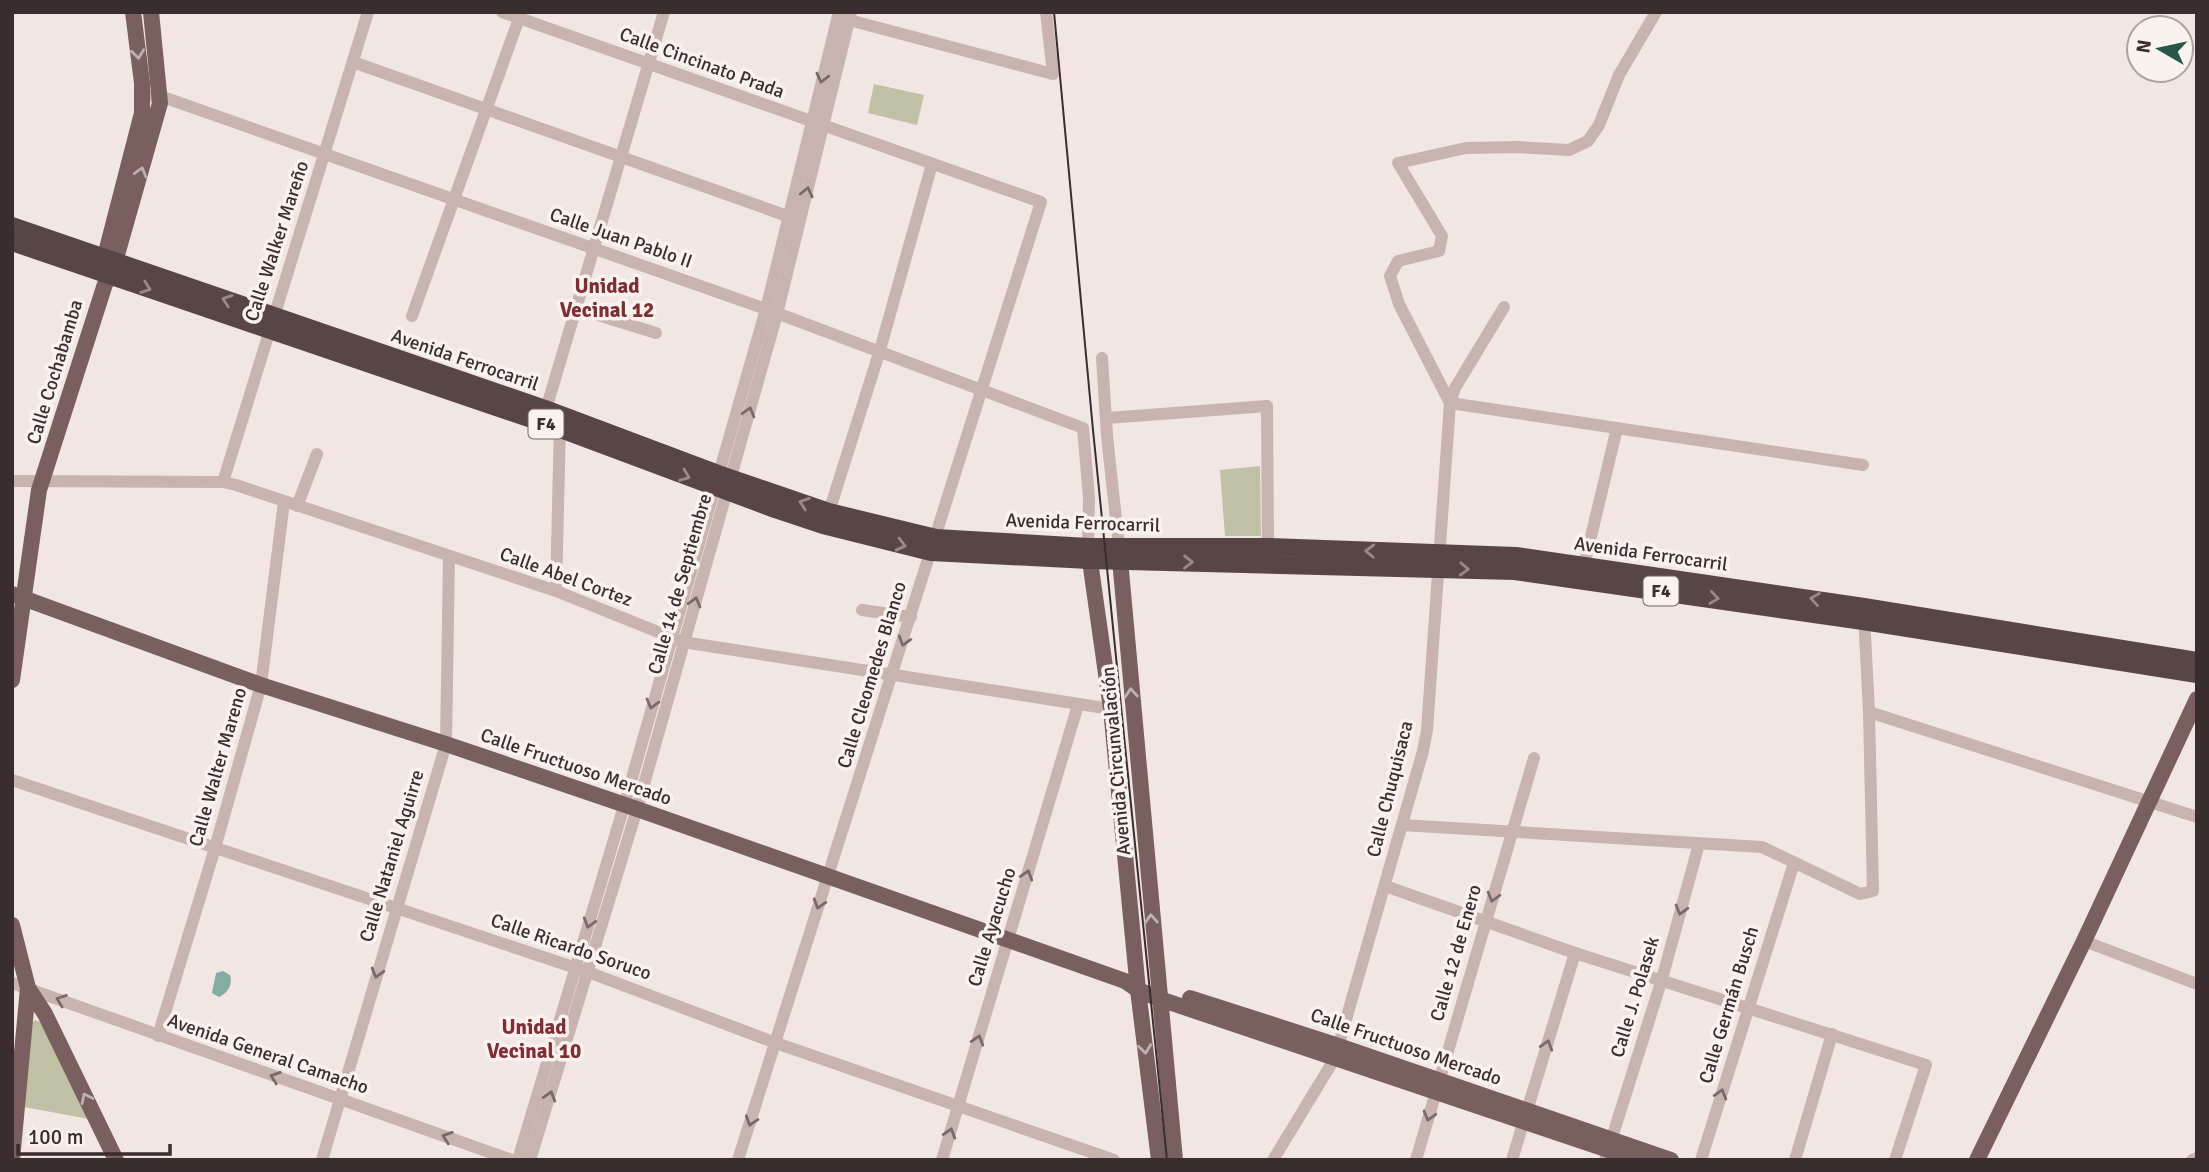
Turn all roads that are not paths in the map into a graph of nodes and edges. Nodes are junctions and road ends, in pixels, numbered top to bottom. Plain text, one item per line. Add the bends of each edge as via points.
1 (133, 12) edge
2 (151, 12) edge
3 (368, 12) edge
4 (502, 12) edge
5 (664, 12) edge
6 (1046, 12) edge
7 (1656, 12) edge
8 (842, 14) edge
9 (520, 15) edge
10 (353, 62) junction
11 (648, 64) junction
12 (143, 96) junction
13 (160, 96) junction
14 (487, 110) junction
15 (817, 124) junction
16 (325, 154) junction
17 (620, 156) junction
18 (932, 164) junction
19 (454, 199) junction
20 (1041, 202) joint
21 (795, 218) junction
22 (12, 226) edge
23 (12, 242) edge
24 (593, 248) junction
25 (108, 270) junction
26 (1504, 307) dead end
27 (575, 308) junction
28 (771, 311) junction
29 (412, 316) dead end
30 (271, 323) junction
31 (656, 333) dead end
32 (880, 350) junction
33 (1102, 358) dead end
34 (982, 391) junction
35 (1450, 403) junction
36 (1108, 418) junction
37 (552, 419) junction
38 (1083, 428) joint
39 (1616, 428) junction
40 (317, 454) dead end
41 (1863, 465) dead end
42 (12, 481) edge
43 (43, 481) junction
44 (223, 482) junction
45 (722, 483) junction
46 (284, 502) junction
47 (297, 506) junction
48 (830, 512) junction
49 (933, 545) junction
50 (1268, 547) junction
51 (1089, 553) junction
52 (1119, 554) junction
53 (449, 556) junction
54 (1438, 561) junction
55 (1583, 572) junction
56 (556, 591) junction
57 (18, 596) edge
58 (862, 610) dead end
59 (1864, 614) junction
60 (911, 617) junction
61 (671, 638) junction
62 (683, 642) junction
63 (2197, 661) edge
64 (2197, 674) edge
65 (893, 675) junction
66 (12, 680) edge
67 (261, 685) junction
68 (2197, 699) edge
69 (1078, 705) junction
70 (1111, 709) junction
71 (1869, 712) junction
72 (446, 744) junction
73 (1534, 758) dead end
74 (12, 780) edge
75 (2149, 801) junction
76 (630, 808) junction
77 (2197, 817) edge
78 (1402, 825) junction
79 (1512, 832) junction
80 (1699, 844) junction
81 (215, 848) junction
82 (1794, 863) junction
83 (828, 878) junction
84 (1385, 886) junction
85 (396, 907) junction
86 (1486, 921) junction
87 (12, 925) edge
88 (1008, 941) junction
89 (2084, 941) junction
90 (1575, 953) junction
91 (582, 970) junction
92 (1662, 979) junction
93 (2197, 984) edge
94 (20, 985) edge
95 (1145, 987) junction
96 (1747, 1007) junction
97 (1832, 1034) junction
98 (158, 1036) junction
99 (776, 1043) junction
100 (1337, 1052) junction
101 (1438, 1086) junction
102 (340, 1099) junction
103 (15, 1103) edge
104 (958, 1105) junction
105 (1525, 1116) junction
106 (1608, 1150) edge
107 (12, 1160) edge
108 (116, 1160) edge
109 (322, 1160) edge
110 (512, 1160) edge
111 (522, 1160) edge
112 (528, 1160) edge
113 (738, 1160) edge
114 (942, 1160) edge
115 (1114, 1160) edge
116 (1159, 1160) edge
117 (1175, 1160) edge
118 (1273, 1160) edge
119 (1416, 1160) edge
120 (1512, 1160) edge
121 (1638, 1160) edge
122 (1671, 1160) edge
123 (1701, 1160) edge
124 (1795, 1160) edge
125 (1895, 1160) edge
126 (1978, 1160) edge

1 -> 12 main road
2 - 13 main road
3 - 10 street, Calle Walker Mareño
4 - 9 street, Calle Cincinato Prada
5 - 11 street
6 - 8 street via 1053,74
7 - 35 street via 1588,141 1569,150 1466,148 1398,163 1442,236 1438,251 1398,261 1390,276 1399,304
8 - 15 street, Calle 14 de Septiembre
9 - 11 street, Calle Cincinato Prada
9 - 14 street
10 - 14 street
10 - 16 street, Calle Walker Mareño
11 - 15 street, Calle Cincinato Prada
11 - 17 street
12 - 13 street, Calle Juan Pablo II
12 - 25 main road
13 - 16 street, Calle Juan Pablo II
25 -> 13 main road
14 - 17 street
14 - 19 street
15 - 18 street, Calle Cincinato Prada
15 - 21 street, Calle 14 de Septiembre
16 - 19 street, Calle Juan Pablo II
16 - 30 street, Calle Walker Mareño
17 - 21 street
17 - 24 street
18 - 20 street, Calle Cincinato Prada
18 - 32 street
19 - 24 street, Calle Juan Pablo II
19 - 29 street
20 - 34 street, Calle Cleomedes Blanco
21 - 28 street, Calle 14 de Septiembre
22 - 25 highway, Avenida Ferrocarril / F4
23 - 25 highway, Avenida Ferrocarril / F4
24 - 27 street
24 - 28 street, Calle Juan Pablo II
25 - 30 highway, Avenida Ferrocarril / F4
25 - 43 main road, Calle Cochabamba
26 - 35 street
27 - 31 street
27 - 37 street
28 - 32 street, Calle Juan Pablo II
28 - 45 street, Calle 14 de Septiembre
30 - 37 highway, Avenida Ferrocarril / F4
30 - 44 street, Calle Walker Mareño
32 - 34 street, Calle Juan Pablo II
32 - 48 street
33 - 36 street, Avenida Circunvalación
34 - 38 street, Calle Juan Pablo II
34 - 49 street, Calle Cleomedes Blanco
35 - 39 street
35 - 54 street, Calle Chuquisaca
36 - 50 street via 1267,406
36 - 52 street, Avenida Circunvalación
37 - 45 highway, Avenida Ferrocarril / F4
37 - 56 street
38 - 51 street, Avenida Circunvalación
39 - 41 street
39 - 55 street
40 - 47 street
42 - 43 street, Calle Abel Cortez
43 - 44 street, Calle Abel Cortez
43 - 57 main road, Calle Cochabamba
44 - 46 street, Calle Abel Cortez
48 -> 45 highway, Avenida Ferrocarril / F4
45 -> 49 highway, Avenida Ferrocarril / F4 via 823,525
45 - 61 street, Calle 14 de Septiembre
62 -> 45 street, Calle 14 de Septiembre
46 - 47 street, Calle Abel Cortez
46 - 67 street, Calle Walter Mareno
47 - 53 street, Calle Abel Cortez
48 - 49 highway, Avenida Ferrocarril / F4
49 - 51 highway, Avenida Ferrocarril / F4
49 - 60 street, Calle Cleomedes Blanco
50 - 52 highway, Avenida Ferrocarril / F4
54 -> 50 highway, Avenida Ferrocarril / F4
51 - 52 highway, Avenida Ferrocarril / F4
51 - 70 main road, Avenida Circunvalación
52 -> 54 highway, Avenida Ferrocarril / F4
95 -> 52 main road, Avenida Circunvalación
53 - 56 street, Calle Abel Cortez
53 - 72 street, Calle Nataniel Aguirre
54 - 55 highway, Avenida Ferrocarril / F4 via 1516,556
54 - 78 street, Calle Chuquisaca via 1427,730
55 - 59 highway, Avenida Ferrocarril / F4
56 - 61 street, Calle Abel Cortez
57 - 66 main road, Calle Cochabamba
57 - 67 main road, Calle Fructuoso Mercado
58 - 60 street
59 - 63 highway, Avenida Ferrocarril / F4
59 - 64 highway, Avenida Ferrocarril / F4
59 - 71 street
60 -> 65 street, Calle Cleomedes Blanco
61 - 62 street, Calle Abel Cortez
61 -> 76 street, Calle 14 de Septiembre
62 - 65 street, Calle Abel Cortez
62 - 76 street, Calle 14 de Septiembre
65 - 69 street, Calle Abel Cortez
65 - 83 street, Calle Cleomedes Blanco
67 - 72 main road, Calle Fructuoso Mercado
67 - 81 street, Calle Walter Mareno
68 - 75 main road
69 - 70 street, Calle Abel Cortez
88 -> 69 street, Calle Ayacucho
70 - 95 main road, Avenida Circunvalación
71 - 75 street
71 - 82 street via 1873,891 1860,894
72 - 76 main road, Calle Fructuoso Mercado
72 - 85 street, Calle Nataniel Aguirre
73 - 79 street, Calle 12 de Enero
74 - 81 street, Calle Ricardo Soruco
75 - 77 street
75 - 89 main road
76 - 83 main road, Calle Fructuoso Mercado
76 - 91 street, Calle 14 de Septiembre
78 - 79 street
78 - 84 street, Calle Chuquisaca
79 - 80 street
79 -> 86 street, Calle 12 de Enero
80 - 82 street via 1762,847
80 -> 92 street, Calle J. Polasek
81 - 85 street, Calle Ricardo Soruco
81 - 98 street, Calle Walter Mareno
82 - 96 street, Calle Germán Busch
83 - 88 main road, Calle Fructuoso Mercado
83 -> 99 street, Calle Cleomedes Blanco
84 - 86 street
84 - 100 street, Calle Chuquisaca
85 - 91 street, Calle Ricardo Soruco
85 -> 102 street, Calle Nataniel Aguirre
86 - 90 street
86 - 101 street, Calle 12 de Enero
87 - 94 main road
88 - 95 main road, Calle Fructuoso Mercado
104 -> 88 street, Calle Ayacucho
89 - 93 street
89 - 126 main road
90 - 92 street
105 -> 90 street
91 - 99 street, Calle Ricardo Soruco
91 - 111 street, Calle 14 de Septiembre via 520,1153
112 -> 91 street, Calle 14 de Septiembre
92 - 96 street
92 - 106 street, Calle J. Polasek
98 -> 94 street, Avenida General Camacho
94 - 103 main road
108 -> 94 main road via 45,1014
95 - 100 main road, Calle Fructuoso Mercado
95 -> 116 main road, Avenida Circunvalación
95 - 117 main road, Avenida Circunvalación
96 - 97 street
123 -> 96 street, Calle Germán Busch
97 - 124 street
97 - 125 street via 1926,1065
102 -> 98 street, Avenida General Camacho
99 - 104 street, Calle Ricardo Soruco
99 -> 113 street, Calle Cleomedes Blanco
100 - 101 main road, Calle Fructuoso Mercado
100 - 118 street, Calle Chuquisaca
101 - 105 main road, Calle Fructuoso Mercado
101 -> 119 street, Calle 12 de Enero
102 - 109 street, Calle Nataniel Aguirre
110 -> 102 street, Avenida General Camacho
103 - 107 main road
114 -> 104 street, Calle Ayacucho
104 - 115 street, Calle Ricardo Soruco
105 - 106 main road, Calle Fructuoso Mercado
105 - 120 street
106 - 121 main road, Calle Fructuoso Mercado
106 - 122 main road, Calle Fructuoso Mercado

